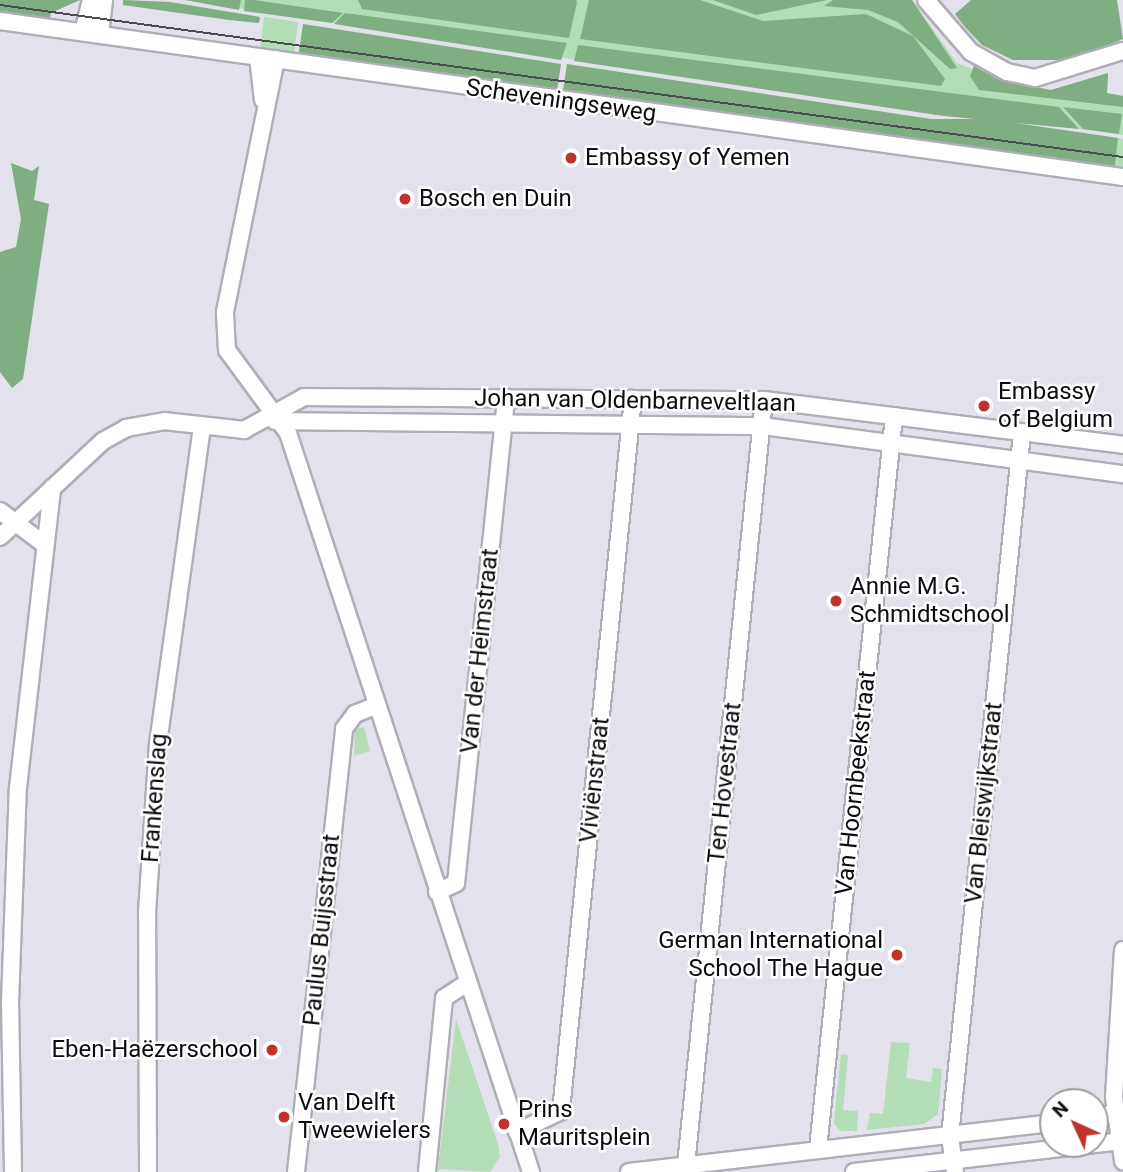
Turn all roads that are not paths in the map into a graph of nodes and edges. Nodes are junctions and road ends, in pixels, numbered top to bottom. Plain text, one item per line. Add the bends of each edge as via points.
1 (91, 0) edge
2 (104, 0) edge
3 (926, 0) edge
4 (0, 21) edge
5 (83, 32) junction
6 (100, 34) junction
7 (1123, 51) edge
8 (258, 57) junction
9 (276, 59) junction
10 (263, 100) junction
11 (1123, 177) edge
12 (506, 398) junction
13 (633, 399) junction
14 (765, 400) junction
15 (269, 413) junction
16 (894, 416) junction
17 (282, 423) junction
18 (503, 424) junction
19 (633, 425) junction
20 (762, 426) junction
21 (202, 427) junction
22 (1022, 433) junction
23 (891, 442) junction
24 (1123, 445) edge
25 (292, 459) junction
26 (1019, 459) junction
27 (1123, 474) edge
28 (52, 488) junction
29 (0, 511) edge
30 (6, 531) edge
31 (44, 544) junction
32 (375, 706) junction
33 (437, 892) junction
34 (1123, 950) edge
35 (467, 983) junction
36 (1119, 1113) edge
37 (1039, 1125) edge
38 (517, 1132) junction
39 (950, 1136) junction
40 (1121, 1142) edge
41 (818, 1150) junction
42 (1123, 1161) edge
43 (686, 1166) junction
44 (953, 1166) edge
45 (13, 1172) edge
46 (148, 1172) edge
47 (296, 1172) edge
48 (428, 1172) edge
49 (531, 1172) edge
50 (629, 1172) edge
51 (855, 1172) edge

1 - 5 street
2 - 6 street
3 - 7 street via 971,52 1007,72 1035,78
4 - 5 street, Scheveningseweg
5 - 6 street, Scheveningseweg
6 - 8 street, Scheveningseweg
8 - 9 street, Scheveningseweg
8 - 10 street
9 - 10 street
9 - 11 street, Scheveningseweg
10 - 15 street via 224,323 236,367
12 - 13 street, Johan van Oldenbarneveltlaan
12 - 15 street, Johan van Oldenbarneveltlaan via 304,397
12 - 18 street, Van der Heimstraat
13 - 14 street, Johan van Oldenbarneveltlaan
13 - 19 street, Viviënstraat
14 - 16 street, Johan van Oldenbarneveltlaan
14 - 20 street, Ten Hovestraat
15 - 17 street
15 - 21 street, Johan van Oldenbarneveltlaan via 244,430
15 - 25 street
16 - 22 street, Johan van Oldenbarneveltlaan
16 - 23 street, Van Hoornbeekstraat
17 - 18 street, Johan van Oldenbarneveltlaan
17 - 25 street
18 - 19 street, Johan van Oldenbarneveltlaan
18 - 33 street, Van der Heimstraat via 456,883
19 - 20 street, Johan van Oldenbarneveltlaan
19 - 38 street, Viviënstraat via 561,1111
20 - 23 street, Johan van Oldenbarneveltlaan
20 - 43 street, Ten Hovestraat
21 - 28 street, Johan van Oldenbarneveltlaan via 164,422 126,428
21 - 46 street, Frankenslag via 158,744 147,913
22 - 24 street, Johan van Oldenbarneveltlaan
22 - 26 street, Van Bleiswijkstraat
23 - 26 street, Johan van Oldenbarneveltlaan
23 - 41 street, Van Hoornbeekstraat
25 - 32 street
26 - 27 street, Johan van Oldenbarneveltlaan
26 - 39 street, Van Bleiswijkstraat
28 - 30 street, Johan van Oldenbarneveltlaan
28 - 31 street
29 - 30 street
30 - 31 street
31 - 45 street via 18,788 10,1015
32 - 33 street
32 - 47 street, Paulus Buijsstraat via 355,714 344,729
33 - 35 street
34 - 36 street
35 - 38 street
35 - 48 street via 444,998
36 - 40 street
37 - 39 street
38 - 49 street
39 - 41 street
39 - 44 street, Van Bleiswijkstraat
40 - 42 street
40 - 44 street
41 - 43 street
43 - 50 street
44 - 51 street

